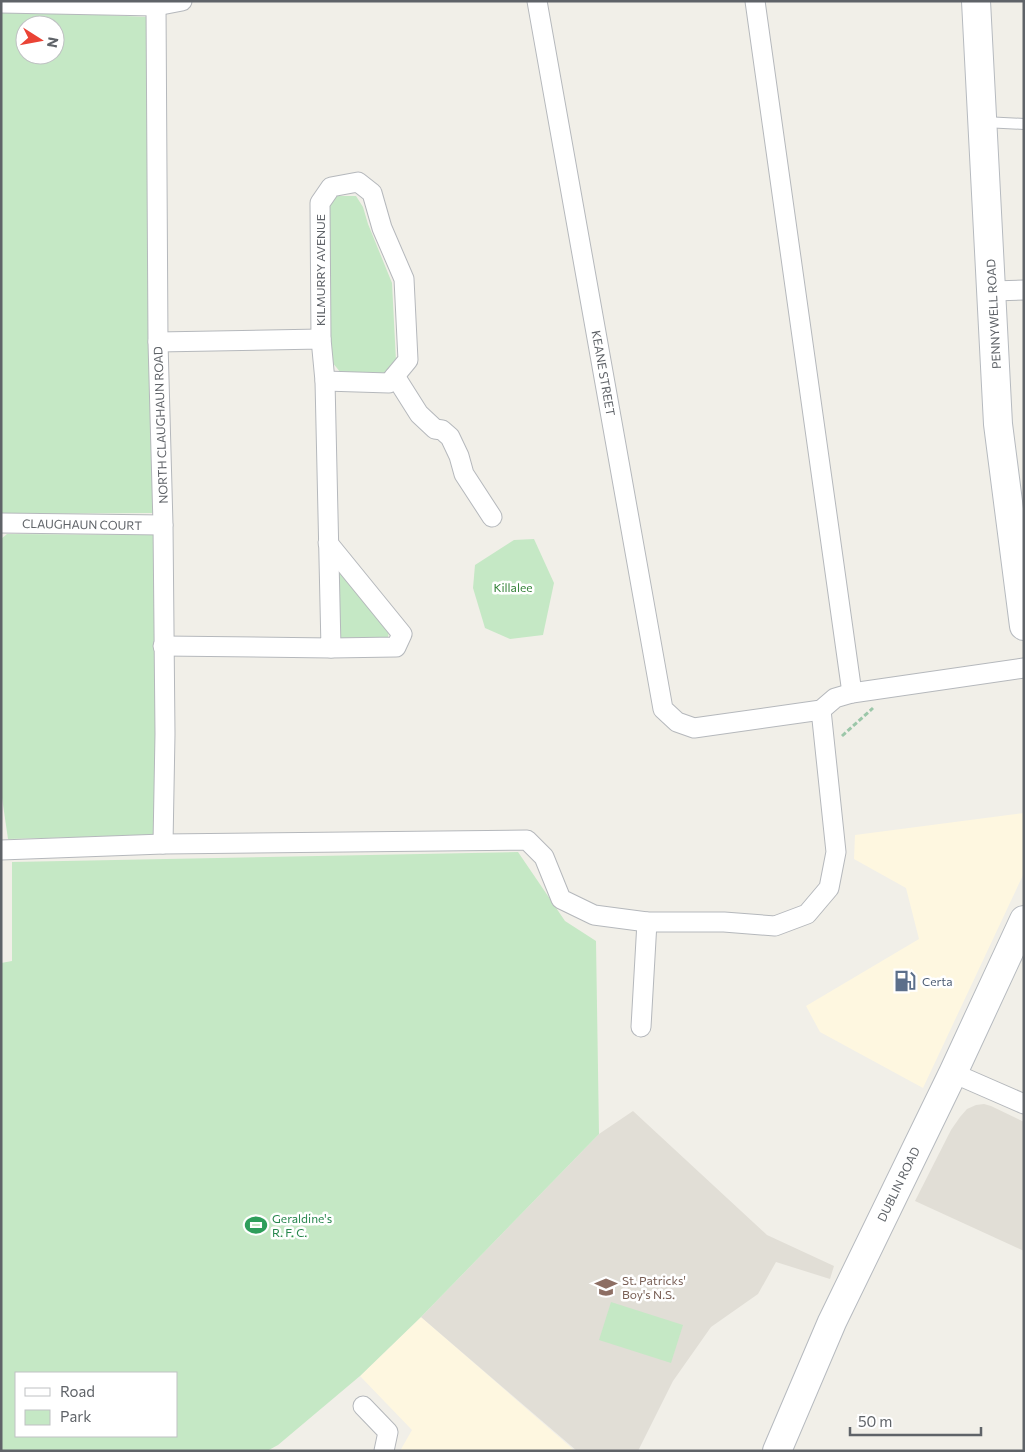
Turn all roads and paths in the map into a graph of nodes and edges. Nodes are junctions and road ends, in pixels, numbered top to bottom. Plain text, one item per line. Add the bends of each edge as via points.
1 (182, 1) edge
2 (537, 1) edge
3 (755, 1) edge
4 (976, 1) edge
5 (10, 2) edge
6 (156, 6) junction
7 (983, 122) junction
8 (1024, 124) edge
9 (1024, 290) edge
10 (992, 291) junction
11 (321, 339) junction
12 (158, 342) junction
13 (395, 376) junction
14 (324, 381) junction
15 (492, 517) dead end
16 (1, 523) edge
17 (163, 525) junction
18 (328, 543) junction
19 (1024, 626) edge
20 (163, 646) junction
21 (331, 648) junction
22 (1024, 668) edge
23 (883, 689) junction
24 (852, 693) junction
25 (821, 710) junction
26 (825, 741) junction
27 (164, 844) junction
28 (1, 850) edge
29 (1024, 920) edge
30 (647, 922) junction
31 (641, 1027) dead end
32 (953, 1073) junction
33 (1024, 1104) edge
34 (363, 1406) dead end
35 (384, 1451) edge
36 (777, 1451) edge

1 - 6 street
2 - 25 street, KEANE STREET via 663,710 677,722 694,728
3 - 24 street
4 - 7 main road, PENNYWELL ROAD
5 - 6 street
6 - 12 street, NORTH CLAUGHAUN ROAD
7 - 8 lane
7 - 10 main road, PENNYWELL ROAD
9 - 10 street
10 - 19 main road, PENNYWELL ROAD via 998,424
11 - 12 street, KILMURRY AVENUE
11 - 13 street, KILMURRY AVENUE via 320,203 330,187 358,182 372,194 382,228 404,279 408,360
11 - 14 street, KILMURRY AVENUE
12 - 17 street, NORTH CLAUGHAUN ROAD
13 - 14 street via 389,383
13 - 15 street via 419,414 435,429 450,437 464,474
14 - 18 street, KILMURRY AVENUE
16 - 17 street, CLAUGHAUN COURT
17 - 20 street, NORTH CLAUGHAUN ROAD
18 - 21 street, KILMURRY AVENUE
18 - 21 street via 402,634 396,647
20 - 21 street
20 - 27 street, NORTH CLAUGHAUN ROAD
22 - 23 street
23 - 24 street
23 - 26 path via 877,704 846,732 839,738
24 - 25 street via 835,698
25 - 26 street
26 - 30 street via 836,852 829,888 807,914 775,926
27 - 28 street
27 - 30 street via 527,840 544,857 561,899 594,914
29 - 32 main road, DUBLIN ROAD
30 - 31 street
32 - 33 street
32 - 36 main road, DUBLIN ROAD via 832,1322
34 - 35 street via 388,1432

